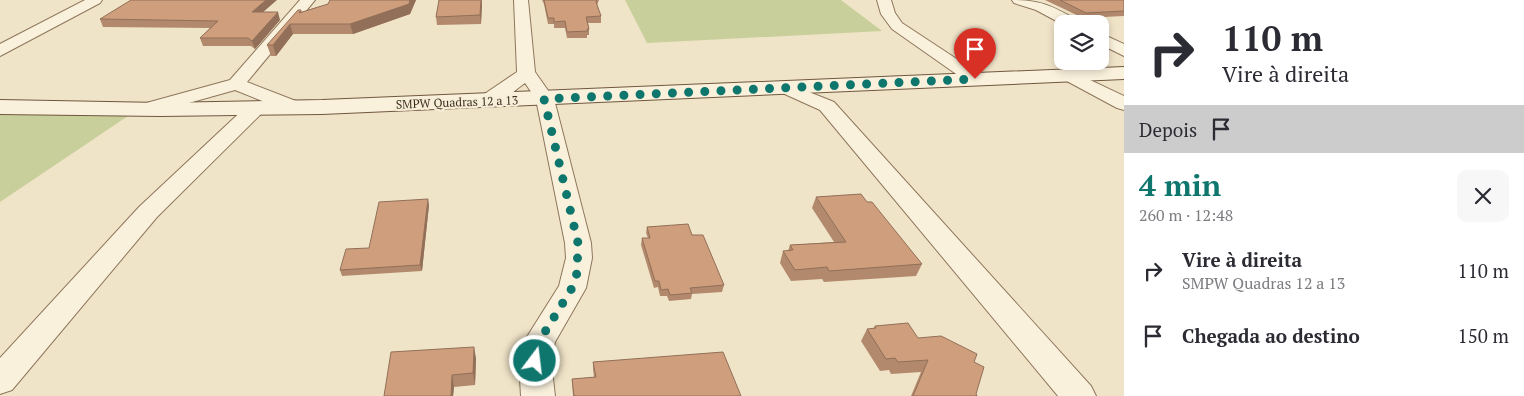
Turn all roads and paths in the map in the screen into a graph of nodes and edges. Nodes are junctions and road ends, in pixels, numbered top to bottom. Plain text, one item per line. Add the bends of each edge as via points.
1 (95, 0) edge
2 (308, 0) edge
3 (521, 0) edge
4 (884, 0) edge
5 (1019, 0) edge
6 (1057, 15) edge
7 (1109, 43) edge
8 (0, 51) edge
9 (1124, 51) edge
10 (1124, 72) edge
11 (526, 74) junction
12 (1069, 75) junction
13 (975, 79) junction
14 (236, 84) junction
15 (829, 96) junction
16 (544, 99) junction
17 (487, 101) junction
18 (1124, 104) edge
19 (0, 107) edge
20 (294, 107) junction
21 (256, 108) junction
22 (146, 109) junction
23 (0, 380) edge
24 (538, 396) edge
25 (1079, 396) edge

1 - 8 street
2 - 14 street
3 - 11 street
4 - 13 street via 888,14 897,26
5 - 6 street
7 - 9 street
10 - 12 street, SMPW Quadras 12 a 13
11 - 16 street
11 - 17 street
12 - 13 street, SMPW Quadras 12 a 13
12 - 18 street
13 - 15 street, SMPW Quadras 12 a 13
14 - 20 street
14 - 22 street
15 - 16 street, SMPW Quadras 12 a 13 via 784,87
15 - 25 street
16 - 17 street, SMPW Quadras 12 a 13
16 - 24 street via 579,258 572,288 540,340 535,361
17 - 20 street, SMPW Quadras 12 a 13
19 - 22 street, SMPW Quadras 12 a 13
20 - 21 street, SMPW Quadras 12 a 13
21 - 22 street, SMPW Quadras 12 a 13
21 - 23 street via 148,212

